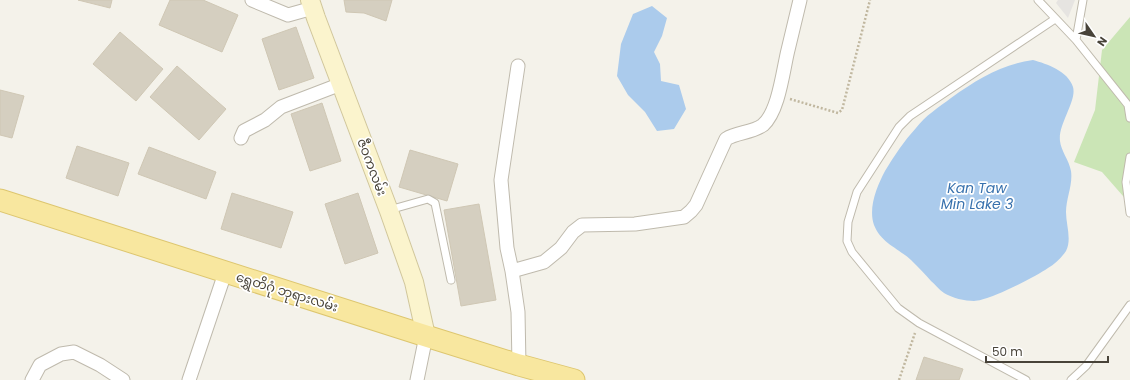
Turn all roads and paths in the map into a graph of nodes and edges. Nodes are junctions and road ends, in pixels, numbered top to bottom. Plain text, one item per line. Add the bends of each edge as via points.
1 (252, 0) edge
2 (800, 0) edge
3 (870, 0) edge
4 (1038, 0) edge
5 (1083, 0) edge
6 (312, 4) edge
7 (1055, 19) junction
8 (1076, 40) junction
9 (518, 66) dead end
10 (341, 84) junction
11 (778, 96) junction
12 (1129, 106) edge
13 (1130, 118) edge
14 (241, 138) dead end
15 (1130, 157) edge
16 (0, 200) edge
17 (389, 210) junction
18 (1130, 213) edge
19 (512, 271) junction
20 (225, 273) junction
21 (451, 280) dead end
22 (1130, 305) edge
23 (919, 323) junction
24 (426, 336) junction
25 (519, 365) junction
26 (32, 380) edge
27 (123, 380) edge
28 (189, 380) edge
29 (417, 380) edge
30 (574, 380) edge
31 (899, 380) edge
32 (1026, 380) edge
33 (1071, 380) edge

1 - 6 street via 288,15
2 - 11 street
3 - 11 path via 842,110 838,113
4 - 7 lane
5 - 8 lane
6 - 10 main road, ဇီဝကလမ်း
7 - 8 lane
7 - 23 lane via 910,116 899,127 857,192 848,222 847,241 852,252 898,308
8 - 12 lane
9 - 19 street via 501,180 507,248
10 - 14 street via 281,107 265,120 244,131
10 - 17 main road, ဇီဝကလမ်း
11 - 19 street via 762,125 726,138 696,205 684,217 635,224 582,225 544,262
12 - 13 lane
15 - 18 lane via 1126,182
16 - 20 main road, ရွှေတိဂုံ ဘုရားလမ်း
17 - 21 lane via 428,199 435,203
17 - 24 main road, ဇီဝကလမ်း via 414,282
19 - 25 street via 518,312
20 - 24 main road, ရွှေတိဂုံ ဘုရားလမ်း
20 - 28 street
22 - 33 lane via 1086,366
23 - 31 path
23 - 32 lane
24 - 25 main road, ရွှေတိဂုံ ဘုရားလမ်း
24 - 29 street
25 - 30 main road, ရွှေတိဂုံ ဘုရားလမ်း
26 - 27 street via 40,365 61,354 74,352

